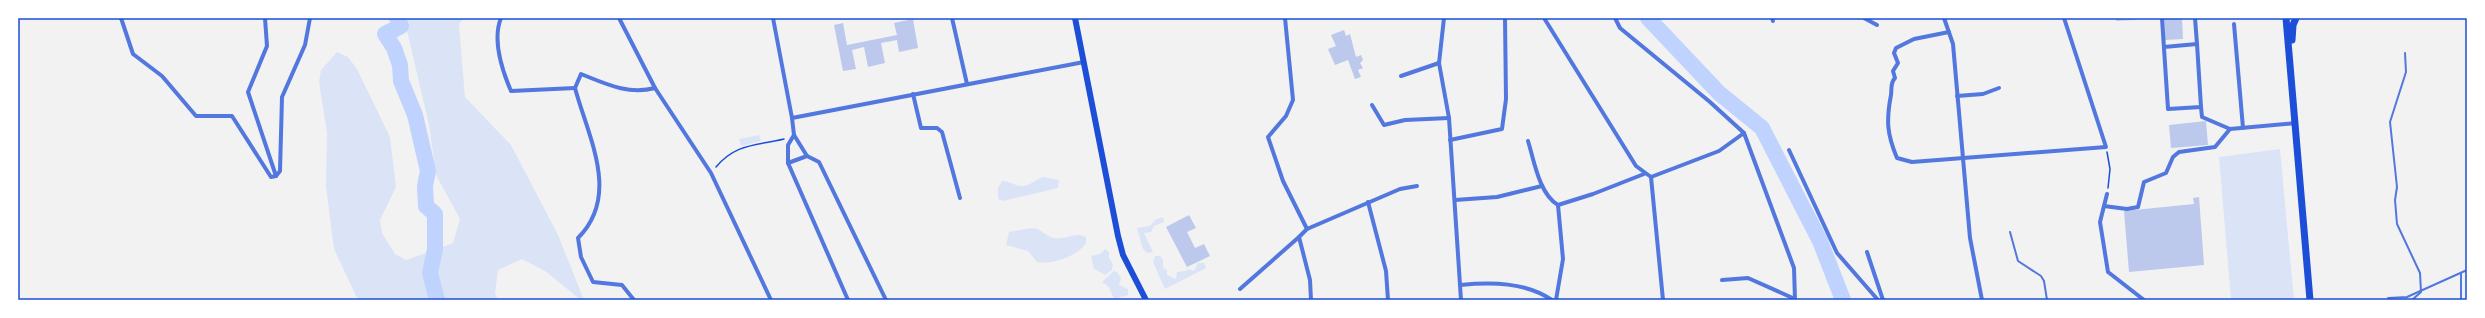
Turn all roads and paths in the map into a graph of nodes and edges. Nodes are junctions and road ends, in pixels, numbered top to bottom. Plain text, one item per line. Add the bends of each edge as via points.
1 (121, 18) edge
2 (266, 18) edge
3 (310, 18) edge
4 (501, 18) edge
5 (619, 18) edge
6 (773, 18) edge
7 (952, 18) edge
8 (1075, 18) edge
9 (1285, 18) edge
10 (1444, 18) edge
11 (1505, 18) edge
12 (1544, 18) edge
13 (1615, 18) edge
14 (1864, 18) edge
15 (1944, 18) edge
16 (2064, 18) edge
17 (2162, 18) edge
18 (2195, 18) edge
19 (2286, 18) edge
20 (2296, 18) edge
21 (2234, 24) dead end
22 (1877, 25) dead end
23 (1949, 32) junction
24 (2197, 44) junction
25 (2164, 47) junction
26 (2405, 53) dead end
27 (2290, 60) junction
28 (1084, 62) junction
29 (1439, 63) junction
30 (1401, 76) dead end
31 (967, 84) junction
32 (575, 88) junction
33 (655, 88) junction
34 (1999, 88) dead end
35 (913, 94) junction
36 (1957, 96) junction
37 (1372, 105) dead end
38 (2201, 107) junction
39 (792, 118) junction
40 (1449, 118) junction
41 (2296, 123) junction
42 (2244, 128) junction
43 (2230, 129) junction
44 (1744, 133) junction
45 (794, 135) junction
46 (1450, 140) junction
47 (1528, 141) dead end
48 (1789, 150) dead end
49 (807, 156) junction
50 (1962, 158) junction
51 (2109, 159) dead end
52 (788, 163) junction
53 (711, 173) junction
54 (1644, 174) junction
55 (276, 176) junction
56 (1650, 177) junction
57 (1417, 186) dead end
58 (1542, 186) junction
59 (2107, 194) joint
60 (960, 198) dead end
61 (1455, 200) junction
62 (1368, 202) junction
63 (1558, 205) junction
64 (2104, 206) junction
65 (1307, 229) junction
66 (2010, 232) dead end
67 (1299, 237) junction
68 (1867, 252) dead end
69 (2467, 270) edge
70 (2461, 273) junction
71 (1722, 280) dead end
72 (1460, 285) junction
73 (1240, 289) dead end
74 (2421, 292) junction
75 (2388, 298) dead end
76 (1795, 299) edge
77 (634, 300) edge
78 (771, 300) edge
79 (848, 300) edge
80 (886, 300) edge
81 (1146, 300) edge
82 (1311, 300) edge
83 (1388, 300) edge
84 (1461, 300) edge
85 (1552, 300) edge
86 (1556, 300) edge
87 (1663, 300) edge
88 (1878, 300) edge
89 (1883, 300) edge
90 (1982, 300) edge
91 (2047, 300) edge
92 (2144, 300) edge
93 (2310, 300) edge
94 (2412, 300) edge
95 (2461, 300) edge

1 - 55 street via 133,54 162,76 196,116 232,116 271,177
2 - 55 street via 267,46 248,92
3 - 55 street via 305,45 282,97 280,171
4 - 32 street via 498,47 504,75 511,91
5 - 33 street
6 - 39 street
7 - 31 street
8 - 28 main road
9 - 65 street via 1294,100 1286,116 1268,137 1283,181
10 - 29 street
11 - 46 street via 1506,99 1502,129
12 - 54 street via 1636,166
13 - 44 street via 1620,28
14 - 22 street
15 - 23 street
16 - 50 street via 2106,147
17 - 25 street
18 - 24 street
19 - 27 highway
20 - 27 highway
21 - 42 street
23 - 36 street via 1953,44
23 - 50 street via 1914,39 1896,48 1894,53 1898,63 1893,71 1895,78 1891,84 1888,136 1897,158 1912,162
24 - 25 street
24 - 38 street
25 - 38 street via 2168,110
26 - 74 lane via 2406,72 2390,122 2397,187 2395,200 2397,224 2420,273
27 - 41 highway
28 - 31 street
28 - 81 main road via 1118,236 1123,255
29 - 30 street
29 - 40 street
31 - 35 street
32 - 33 street via 581,74 621,89 635,91
32 - 77 street via 600,175 599,195 591,226 578,238 581,257 593,282 622,285
33 - 53 street
34 - 36 street via 1984,94
35 - 39 street
35 - 60 street via 922,128 937,128 942,132
36 - 50 street
37 - 40 street via 1384,125 1406,120
38 - 43 street via 2202,117
39 - 45 street
40 - 46 street
41 - 42 street
41 - 93 highway
42 - 43 street
43 - 64 street via 2215,147 2179,152 2166,174 2144,182 2138,207
44 - 56 street via 1719,152
44 - 76 street via 1794,268
45 - 49 street
45 - 52 street via 788,144
45 - 53 path via 732,152 725,156
46 - 61 street
47 - 58 street
48 - 88 street via 1837,253
49 - 52 street
49 - 80 street via 819,162
50 - 90 street via 1970,238
51 - 59 path
52 - 79 street
53 - 78 street
54 - 56 street
54 - 63 street
56 - 87 street
57 - 62 street via 1400,189
58 - 61 street via 1497,196
58 - 63 street
59 - 64 street
61 - 72 street
62 - 65 street
62 - 83 street via 1386,270
63 - 86 street via 1563,259
64 - 92 street via 2100,222 2108,272
65 - 67 street
66 - 91 lane via 2018,261 2044,281
67 - 73 street
67 - 82 street via 1310,280
68 - 89 street
69 - 70 lane
70 - 74 lane
70 - 95 lane
71 - 76 street via 1748,278
72 - 84 street
72 - 85 street via 1495,283 1537,290
74 - 75 lane via 2407,298
74 - 94 lane

